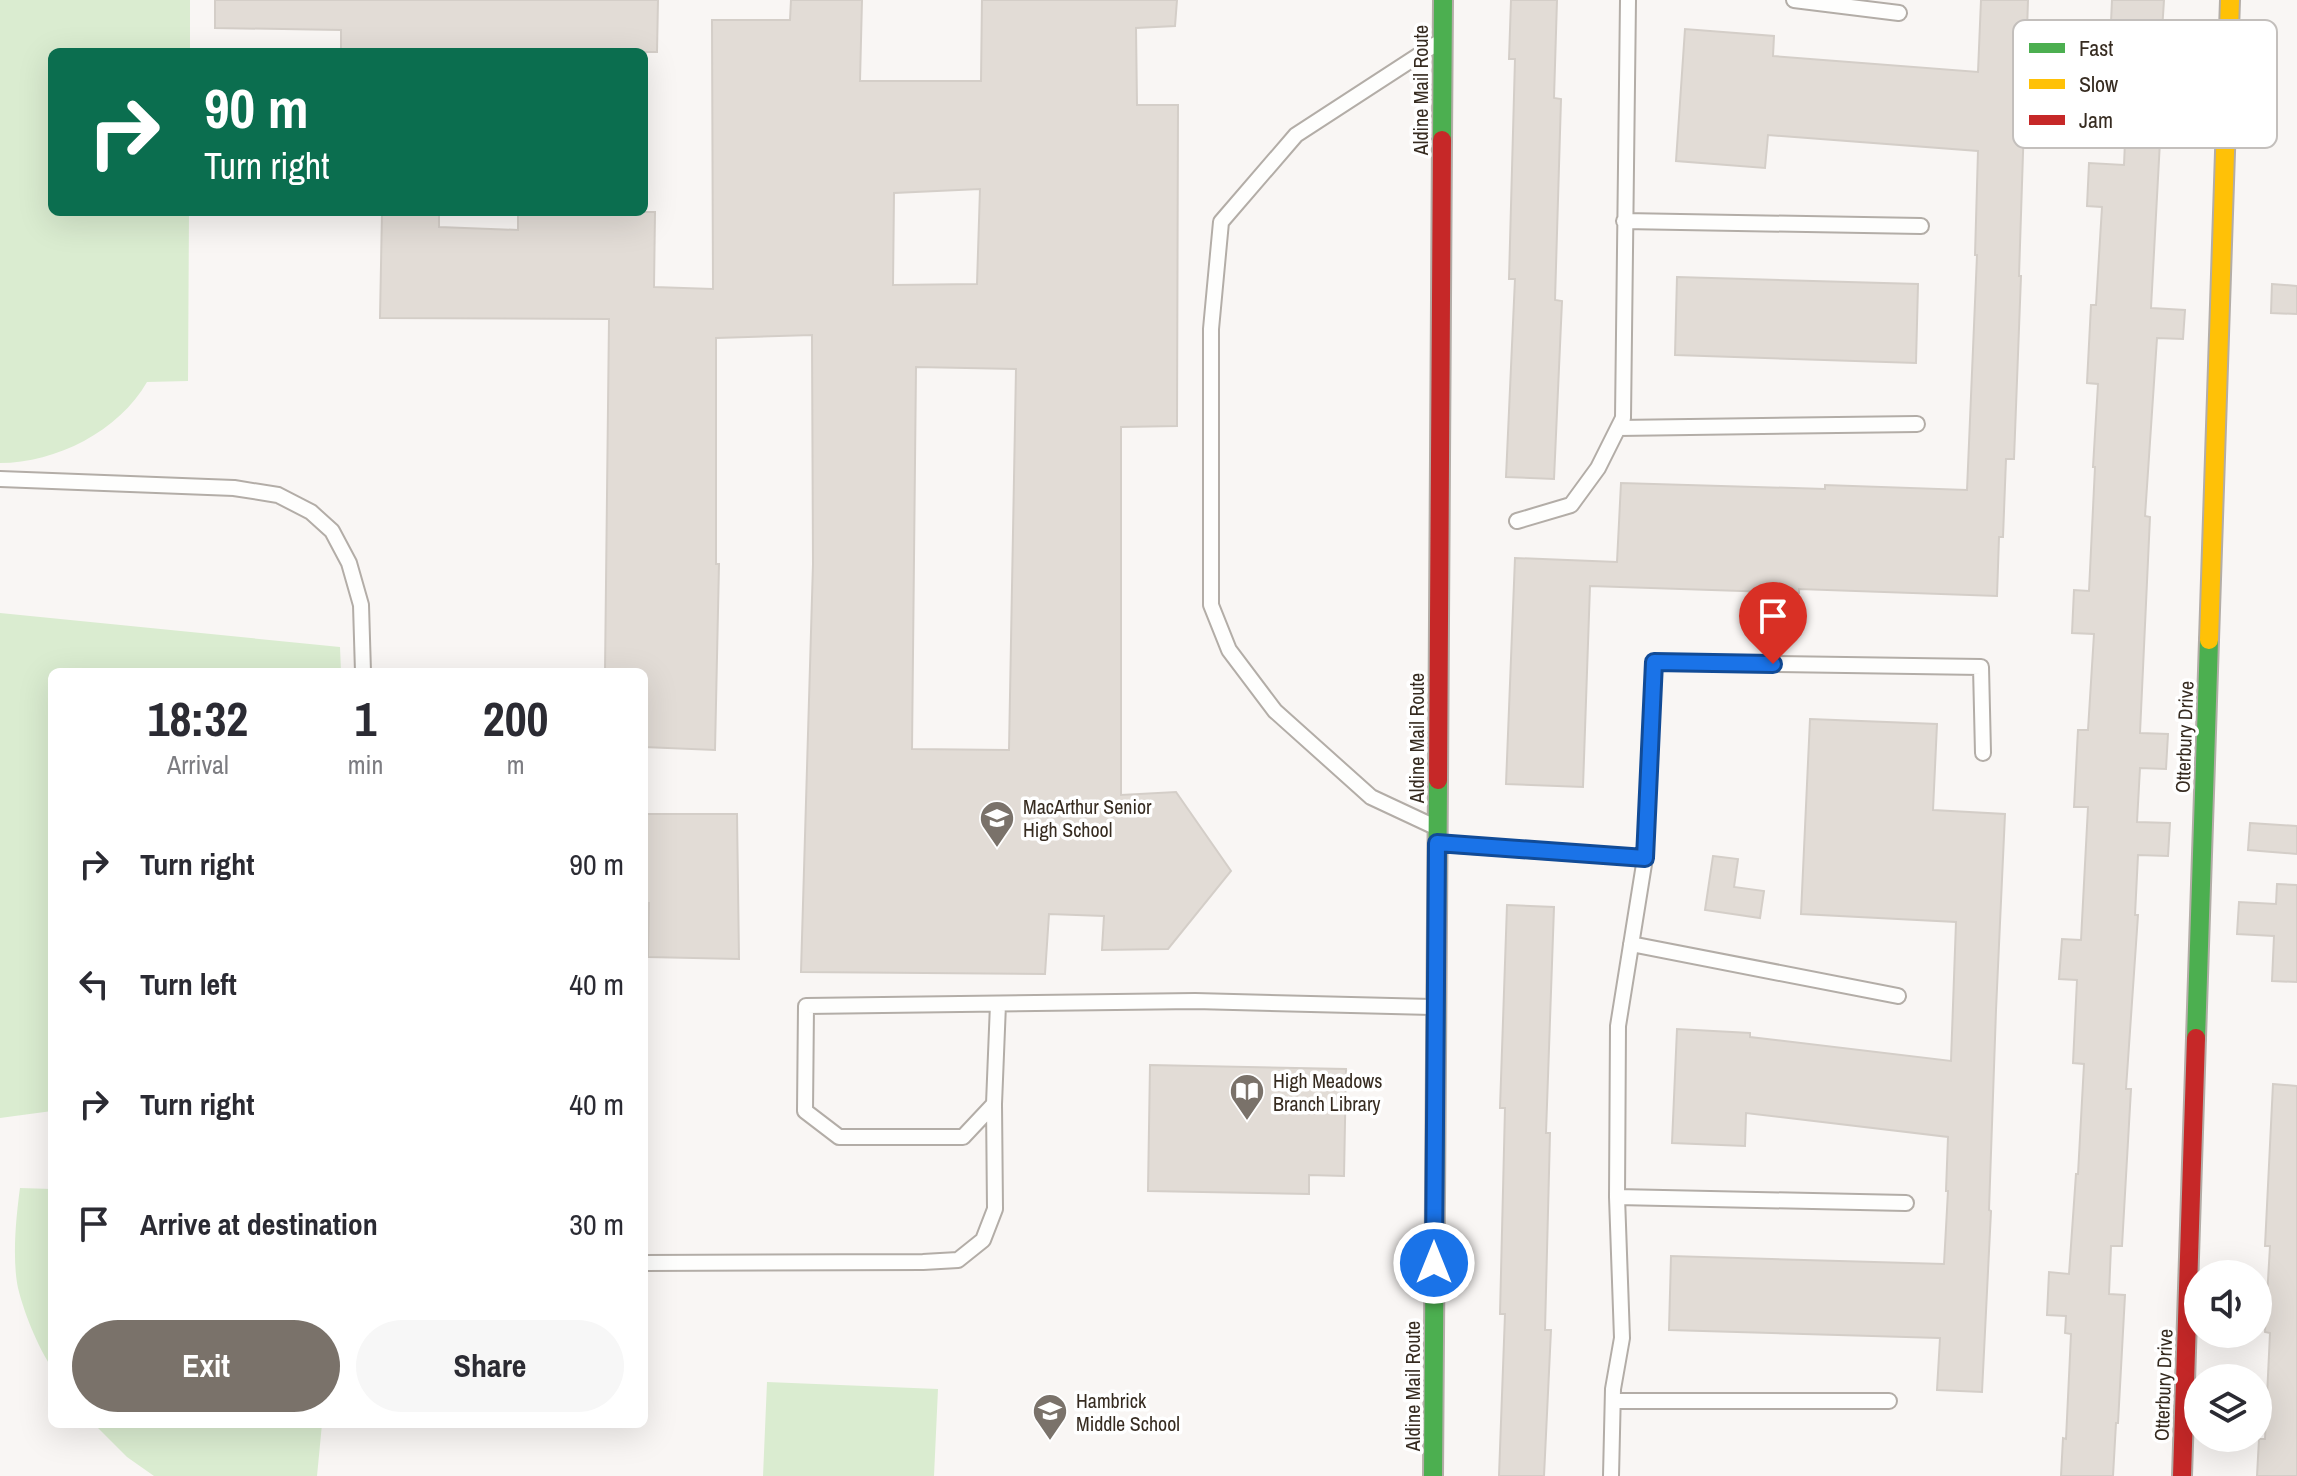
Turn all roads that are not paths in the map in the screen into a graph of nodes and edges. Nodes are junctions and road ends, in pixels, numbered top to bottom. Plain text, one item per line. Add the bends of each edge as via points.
1 (1443, 0) edge
2 (1628, 0) edge
3 (1794, 0) edge
4 (2230, 0) edge
5 (1899, 13) dead end
6 (2229, 20) edge
7 (1443, 39) junction
8 (2225, 148) edge
9 (1624, 221) junction
10 (1921, 226) dead end
11 (1917, 424) dead end
12 (1618, 428) junction
13 (0, 479) edge
14 (1517, 521) dead end
15 (363, 668) edge
16 (1983, 753) dead end
17 (1437, 836) junction
18 (1645, 858) junction
19 (1631, 944) junction
20 (1898, 996) dead end
21 (998, 1004) junction
22 (1436, 1007) junction
23 (994, 1104) junction
24 (1617, 1197) junction
25 (1906, 1203) dead end
26 (648, 1263) edge
27 (1613, 1401) junction
28 (1889, 1401) dead end
29 (1433, 1476) edge
30 (1611, 1476) edge
31 (2182, 1476) edge

1 - 7 street, Aldine Mail Route
2 - 9 lane
3 - 5 lane
4 - 6 street, Otterbury Drive
7 - 17 street, Aldine Mail Route
7 - 17 lane via 1296,135 1221,222 1211,329 1211,605 1229,650 1275,711 1371,797
8 - 31 street, Otterbury Drive
9 - 10 lane
9 - 12 lane via 1623,418
11 - 12 lane
12 - 14 lane via 1571,505
13 - 15 lane via 234,488 278,495 311,512 332,531 349,563 361,605
16 - 18 lane via 1981,667 1654,662
17 - 18 lane
17 - 22 street, Aldine Mail Route
18 - 19 lane
19 - 20 lane
19 - 24 lane via 1618,1026
21 - 22 lane via 1195,1001
21 - 23 lane
21 - 23 lane via 806,1006 805,1111 839,1137 963,1137
22 - 29 street, Aldine Mail Route
23 - 26 lane via 995,1209 983,1240 958,1260
24 - 25 lane
24 - 27 lane via 1622,1338
27 - 28 lane
27 - 30 lane

